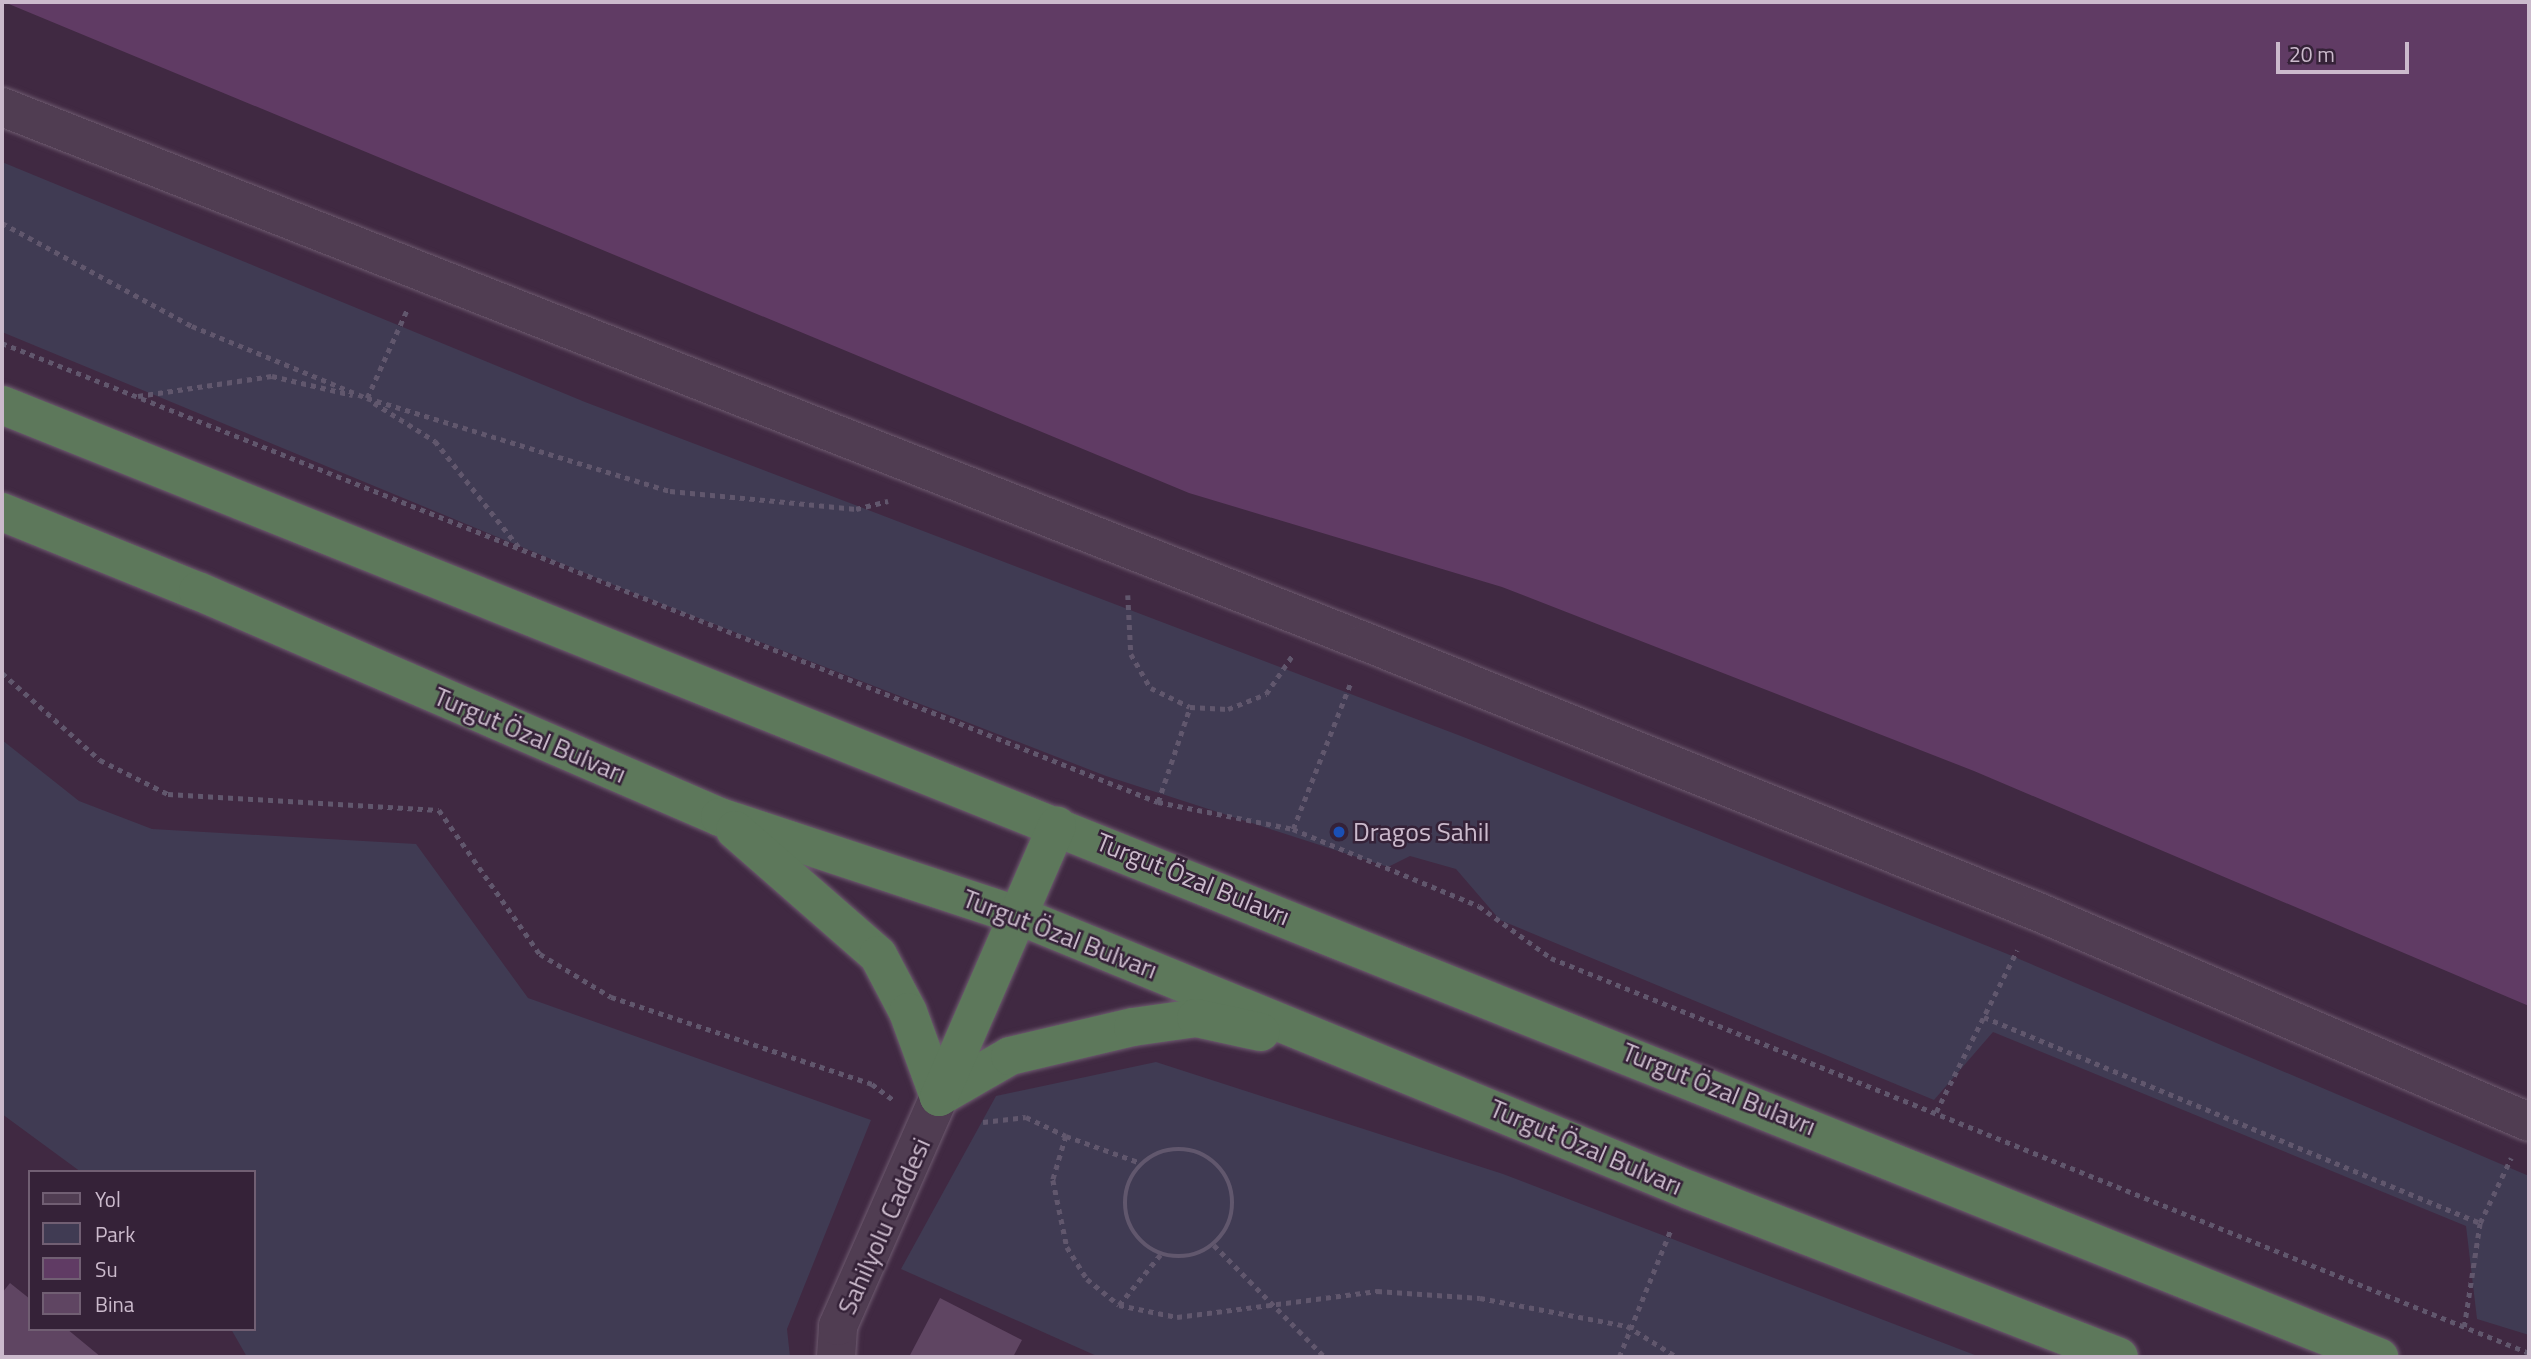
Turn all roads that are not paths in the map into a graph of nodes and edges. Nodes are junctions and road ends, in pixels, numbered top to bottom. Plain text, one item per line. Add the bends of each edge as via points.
1 (2, 107) edge
2 (2, 405) edge
3 (2, 512) edge
4 (720, 817) junction
5 (1057, 825) junction
6 (1017, 915) junction
7 (1368, 1056) junction
8 (934, 1112) junction
9 (2521, 1138) edge
10 (836, 1357) edge
11 (2119, 1357) edge
12 (2379, 1357) edge

1 - 9 street via 1366,642 2036,911
2 - 5 highway
3 - 4 highway, Turgut Özal Bulvarı via 198,591
4 - 6 highway, Turgut Özal Bulvarı
4 - 8 highway via 878,955 908,1012
5 - 6 highway
5 - 12 highway, Turgut Özal Bulavrı
6 - 7 highway, Turgut Özal Bulvarı
6 - 8 highway
7 - 8 highway via 1196,1018 1010,1056
7 - 11 highway, Turgut Özal Bulvarı via 1689,1190
8 - 10 street, Sahilyolu Caddesi via 838,1326

